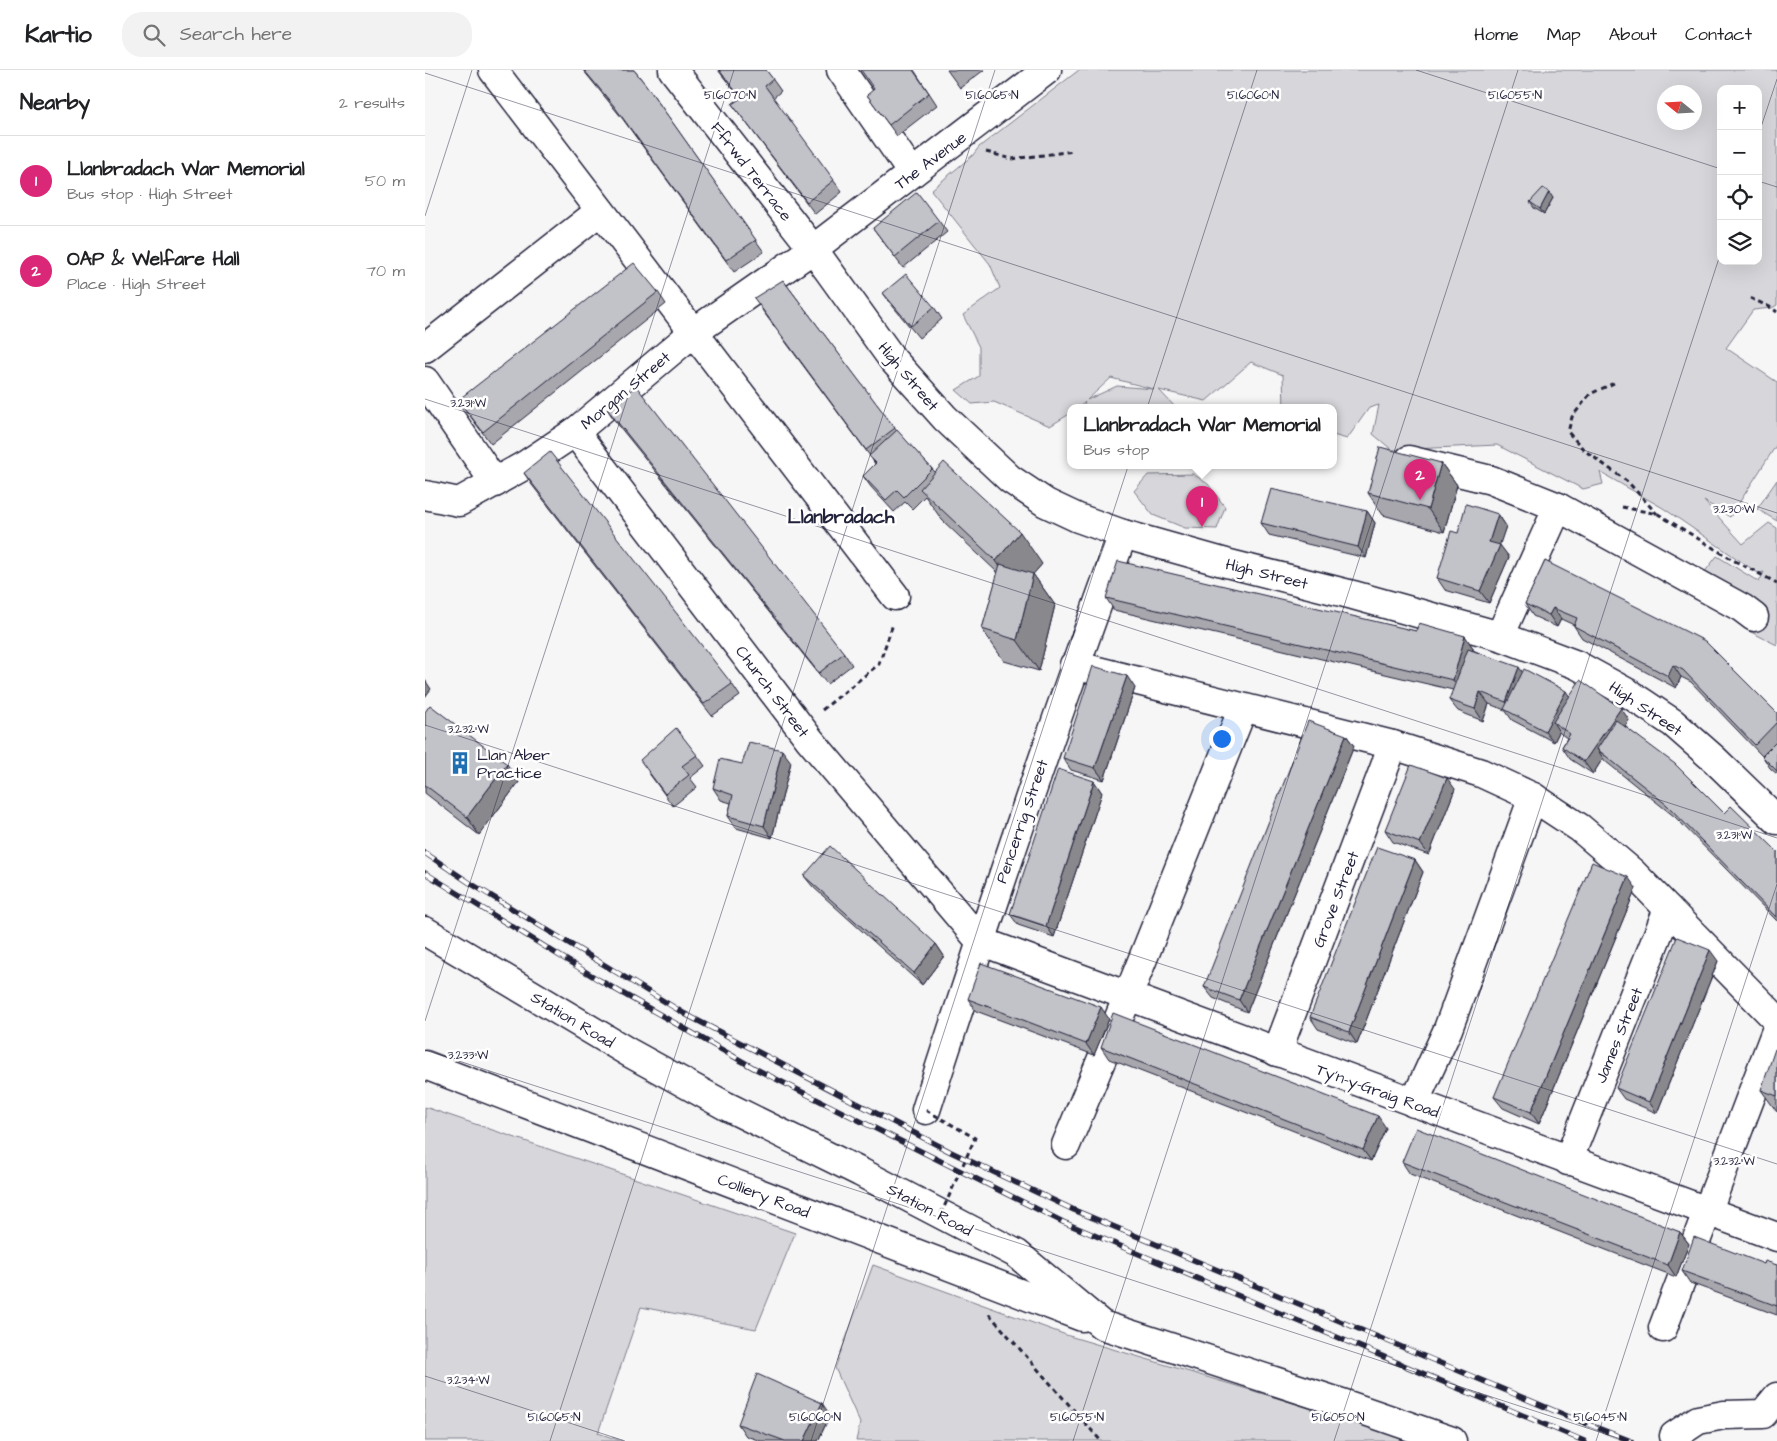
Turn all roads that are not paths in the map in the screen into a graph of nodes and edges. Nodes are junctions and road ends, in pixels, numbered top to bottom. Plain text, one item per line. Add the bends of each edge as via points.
1 (493, 70) edge
2 (673, 70) edge
3 (841, 70) edge
4 (1036, 73) edge
5 (912, 173) junction
6 (600, 211) junction
7 (813, 249) junction
8 (694, 332) junction
9 (425, 348) edge
10 (425, 381) edge
11 (575, 432) junction
12 (1403, 458) edge
13 (495, 482) junction
14 (425, 495) edge
15 (1558, 507) junction
16 (1123, 534) junction
17 (895, 596) road end
18 (1754, 617) dead end
19 (1500, 636) junction
20 (1075, 665) junction
21 (1243, 708) junction
22 (1393, 745) junction
23 (1533, 796) junction
24 (1777, 820) edge
25 (1668, 909) junction
26 (425, 931) edge
27 (980, 941) junction
28 (1128, 996) junction
29 (1777, 1020) edge
30 (1777, 1028) edge
31 (1277, 1052) junction
32 (425, 1065) edge
33 (1414, 1103) junction
34 (926, 1110) road end
35 (1066, 1145) dead end
36 (1568, 1160) junction
37 (1708, 1212) junction
38 (1777, 1237) edge
39 (1102, 1325) junction
40 (1663, 1328) dead end
41 (1772, 1413) edge
42 (1674, 1436) dead end
43 (1452, 1441) edge

1 - 6 street
2 - 7 street, Ffrwd Terrace
3 - 5 street
4 - 5 street, The Avenue
5 - 7 street, The Avenue
6 - 8 street
6 - 9 street
7 - 8 street, Morgan Street
7 - 16 street, High Street via 893,360 945,418 1003,472 1046,503
8 - 11 street, Morgan Street
8 - 17 street
10 - 13 street
11 - 13 street, Morgan Street
11 - 27 street, Church Street via 801,728
12 - 15 street via 1491,480
13 - 14 street, Morgan Street via 459,502
15 - 18 street
15 - 19 street
16 - 19 street, High Street
16 - 20 street, Pencerrig Street
19 - 24 street, High Street via 1577,665 1673,722
20 - 21 street
20 - 27 street, Pencerrig Street
21 - 22 street
21 - 28 street
22 - 23 street via 1481,773
22 - 31 street, Grove Street
23 - 25 street via 1580,828 1633,873
23 - 33 street via 1448,1029
25 - 29 street
25 - 36 street, James Street
26 - 39 street, Station Road via 628,1052 726,1106 1017,1254
27 - 28 street, Ty'n-y-Graig Road
27 - 34 street, Pencerrig Street
28 - 31 street, Ty'n-y-Graig Road
28 - 35 street
30 - 37 street
31 - 33 street, Ty'n-y-Graig Road
32 - 39 street, Colliery Road
33 - 36 street, Ty'n-y-Graig Road
36 - 37 street, Ty'n-y-Graig Road
37 - 38 street, Ty'n-y-Graig Road
37 - 40 street
39 - 43 street, Station Road
41 - 42 street via 1724,1415 1698,1420

